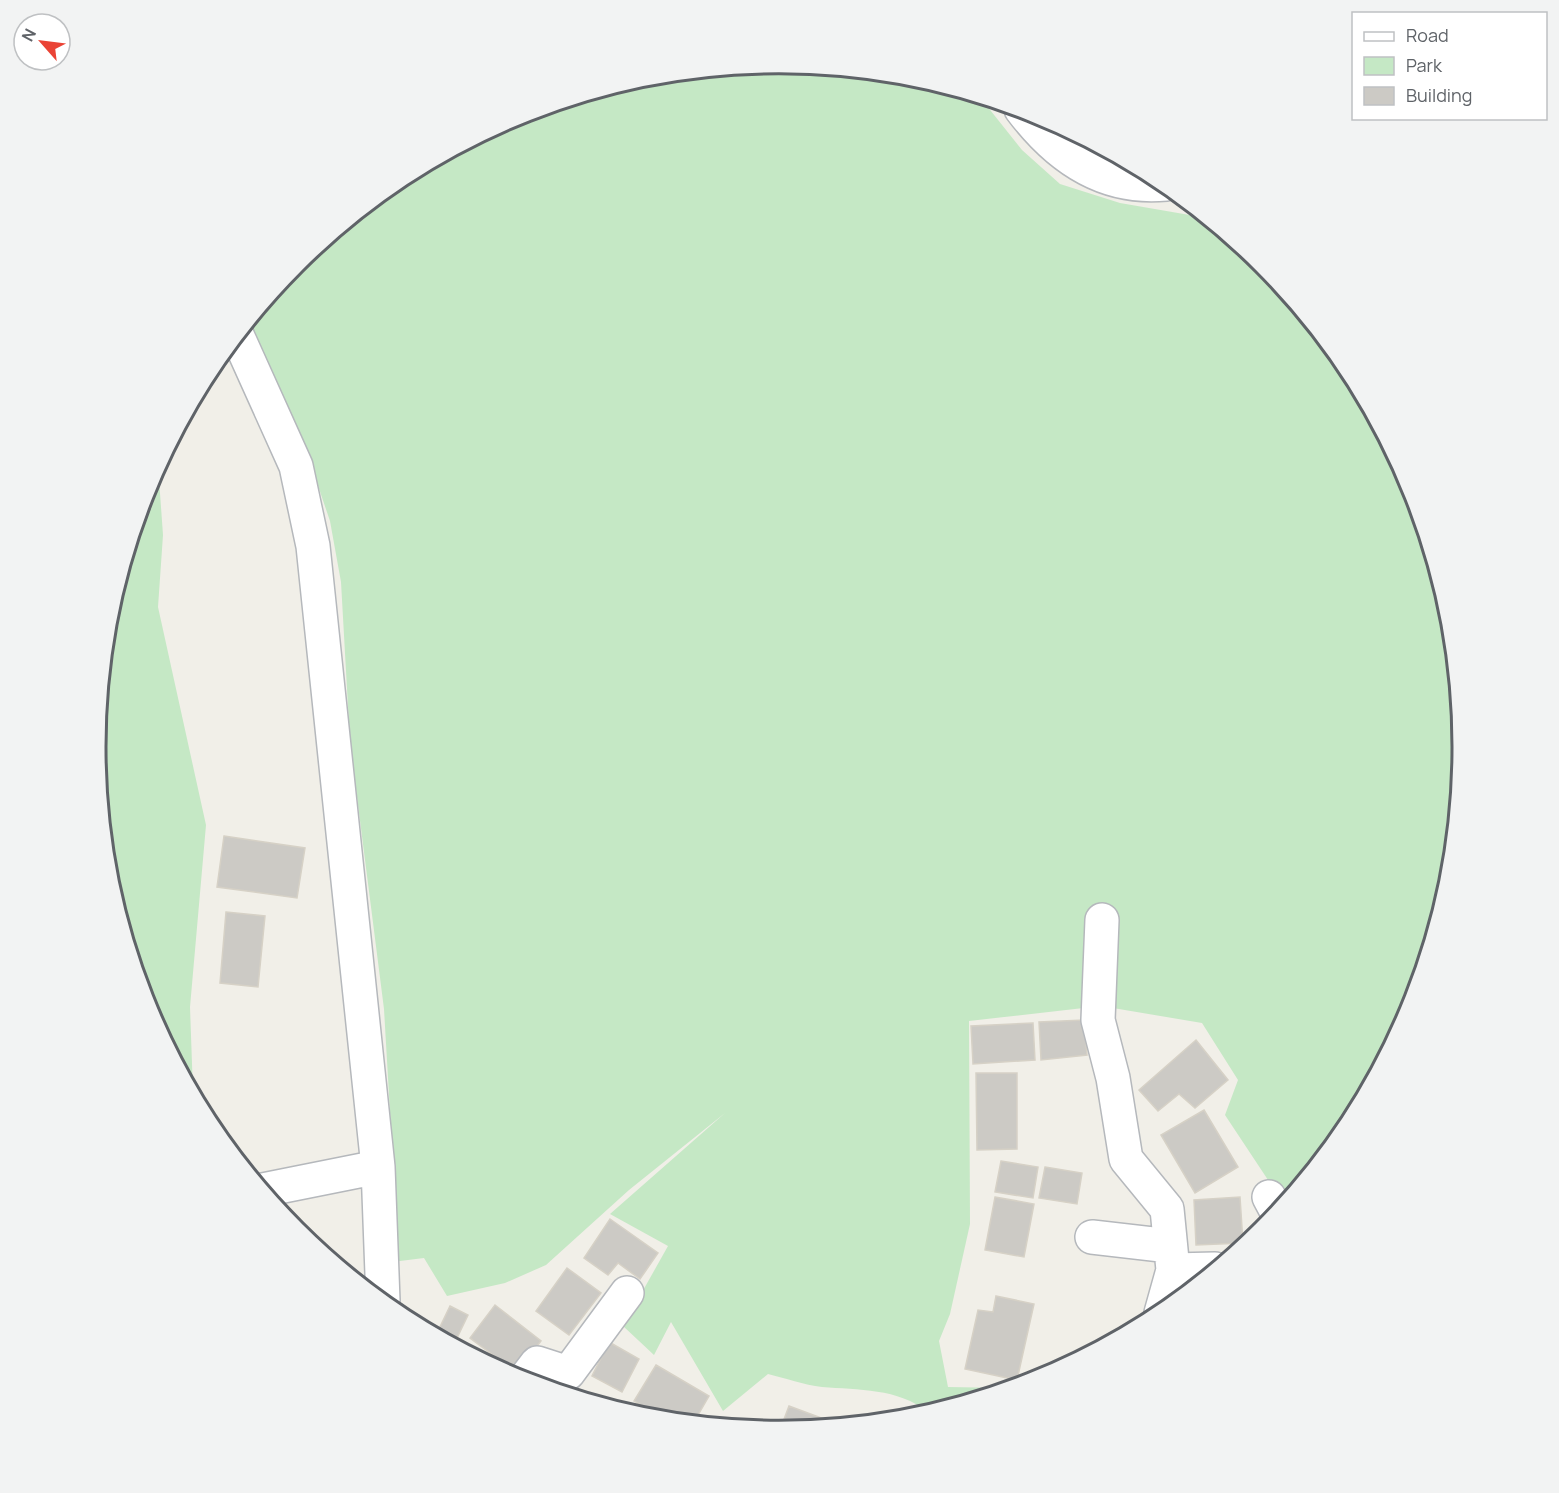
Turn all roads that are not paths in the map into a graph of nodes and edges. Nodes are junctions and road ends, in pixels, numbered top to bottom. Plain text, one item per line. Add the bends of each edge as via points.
1 (1031, 123) edge
2 (1150, 185) edge
3 (241, 344) edge
4 (1102, 920) dead end
5 (378, 1167) junction
6 (272, 1188) edge
7 (1092, 1237) dead end
8 (1171, 1258) junction
9 (1205, 1267) edge
10 (383, 1289) edge
11 (627, 1293) dead end
12 (1164, 1298) edge
13 (531, 1371) edge

1 - 2 street via 1040,135 1100,177
3 - 5 street via 296,466 312,546
4 - 8 street via 1098,1020 1113,1078 1126,1159 1167,1209
5 - 6 street
5 - 10 street
7 - 8 street
8 - 9 street
8 - 12 street
11 - 13 street via 568,1373 537,1363

